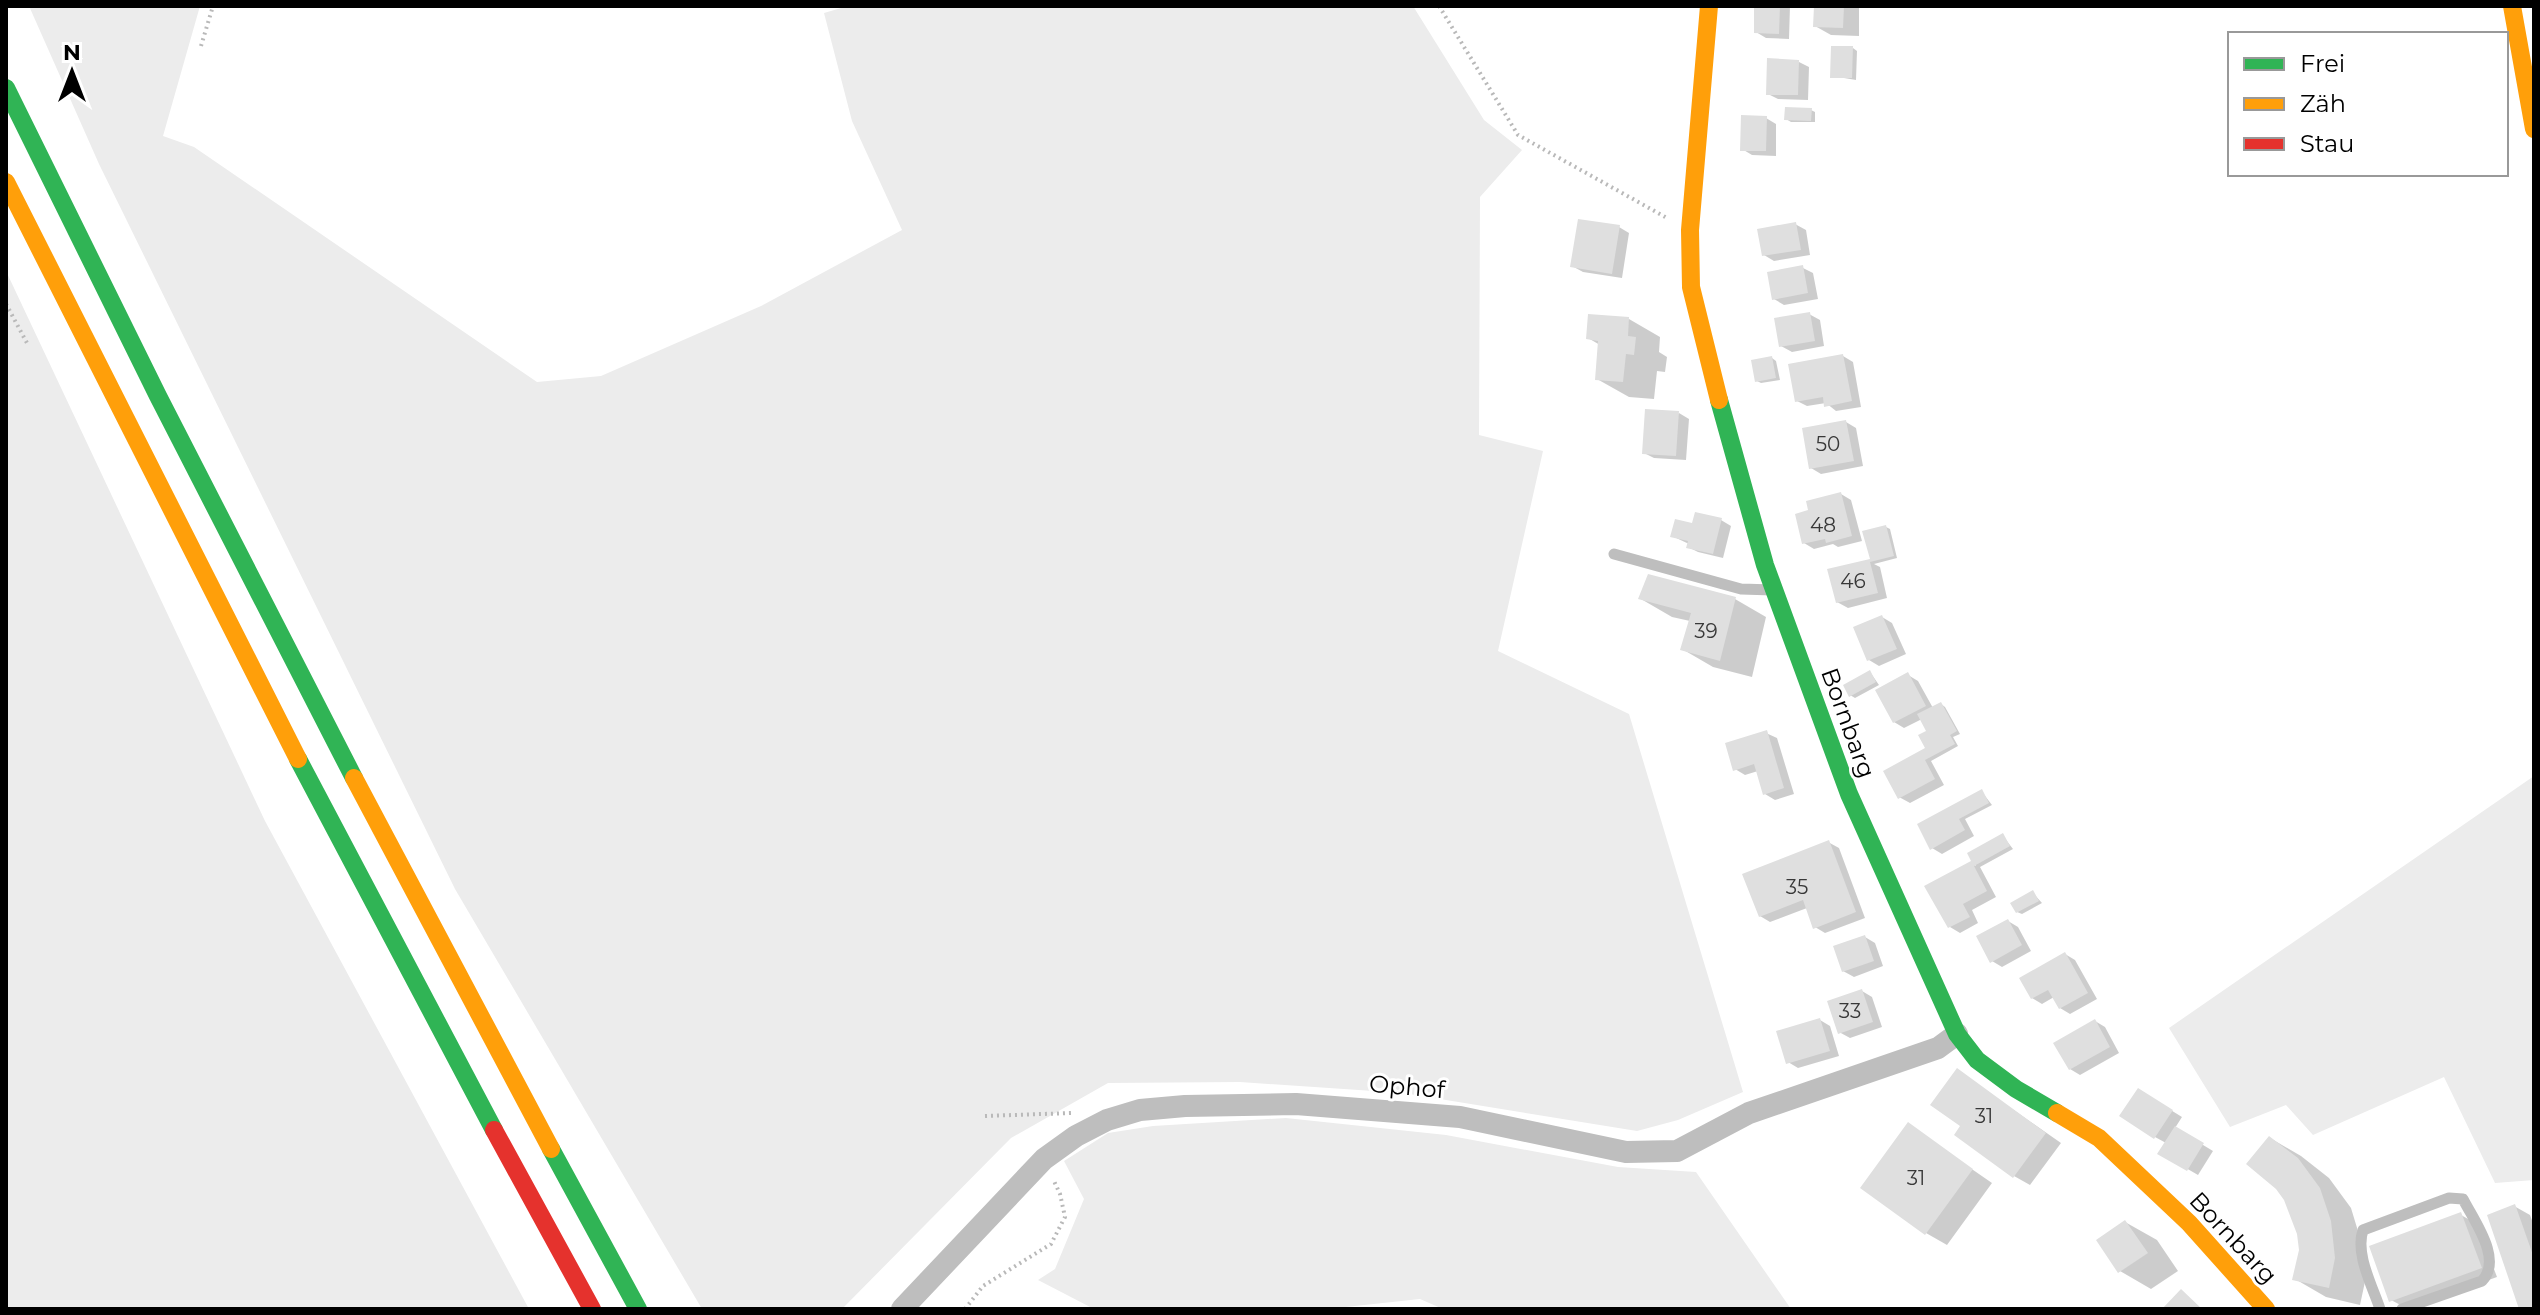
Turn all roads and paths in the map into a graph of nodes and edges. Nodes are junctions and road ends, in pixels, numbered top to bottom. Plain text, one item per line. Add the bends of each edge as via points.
1 (213, 6) edge
2 (1439, 6) edge
3 (1709, 6) edge
4 (2512, 6) edge
5 (201, 46) dead end
6 (6, 88) edge
7 (2534, 129) edge
8 (6, 182) edge
9 (1690, 230) junction
10 (6, 304) edge
11 (27, 343) dead end
12 (1614, 554) dead end
13 (1774, 590) junction
14 (1957, 1034) junction
15 (1078, 1113) dead end
16 (985, 1116) dead end
17 (1044, 1159) junction
18 (592, 1309) edge
19 (638, 1309) edge
20 (902, 1309) edge
21 (965, 1309) edge
22 (2266, 1309) edge
23 (2380, 1309) edge
24 (2402, 1309) edge

1 - 5 path
2 - 9 path via 1518,135
3 - 9 main road, Bornbarg
4 - 7 main road
6 - 19 main road via 353,780
8 - 18 main road via 303,772
9 - 13 main road, Bornbarg via 1691,287 1706,356
10 - 11 path
12 - 13 lane via 1741,589
13 - 14 main road, Bornbarg via 1849,794
14 - 17 street, Ophof via 1938,1048 1749,1113 1677,1151 1626,1152 1460,1117 1296,1104 1140,1110 1096,1125
14 - 22 main road, Bornbarg via 1977,1060 2016,1089 2099,1138 2189,1223
15 - 16 path
17 - 20 street, Ophof
17 - 21 path via 1065,1217 1051,1244 983,1286
23 - 24 lane via 2359,1243 2363,1230 2449,1198 2463,1199 2488,1251 2489,1274

